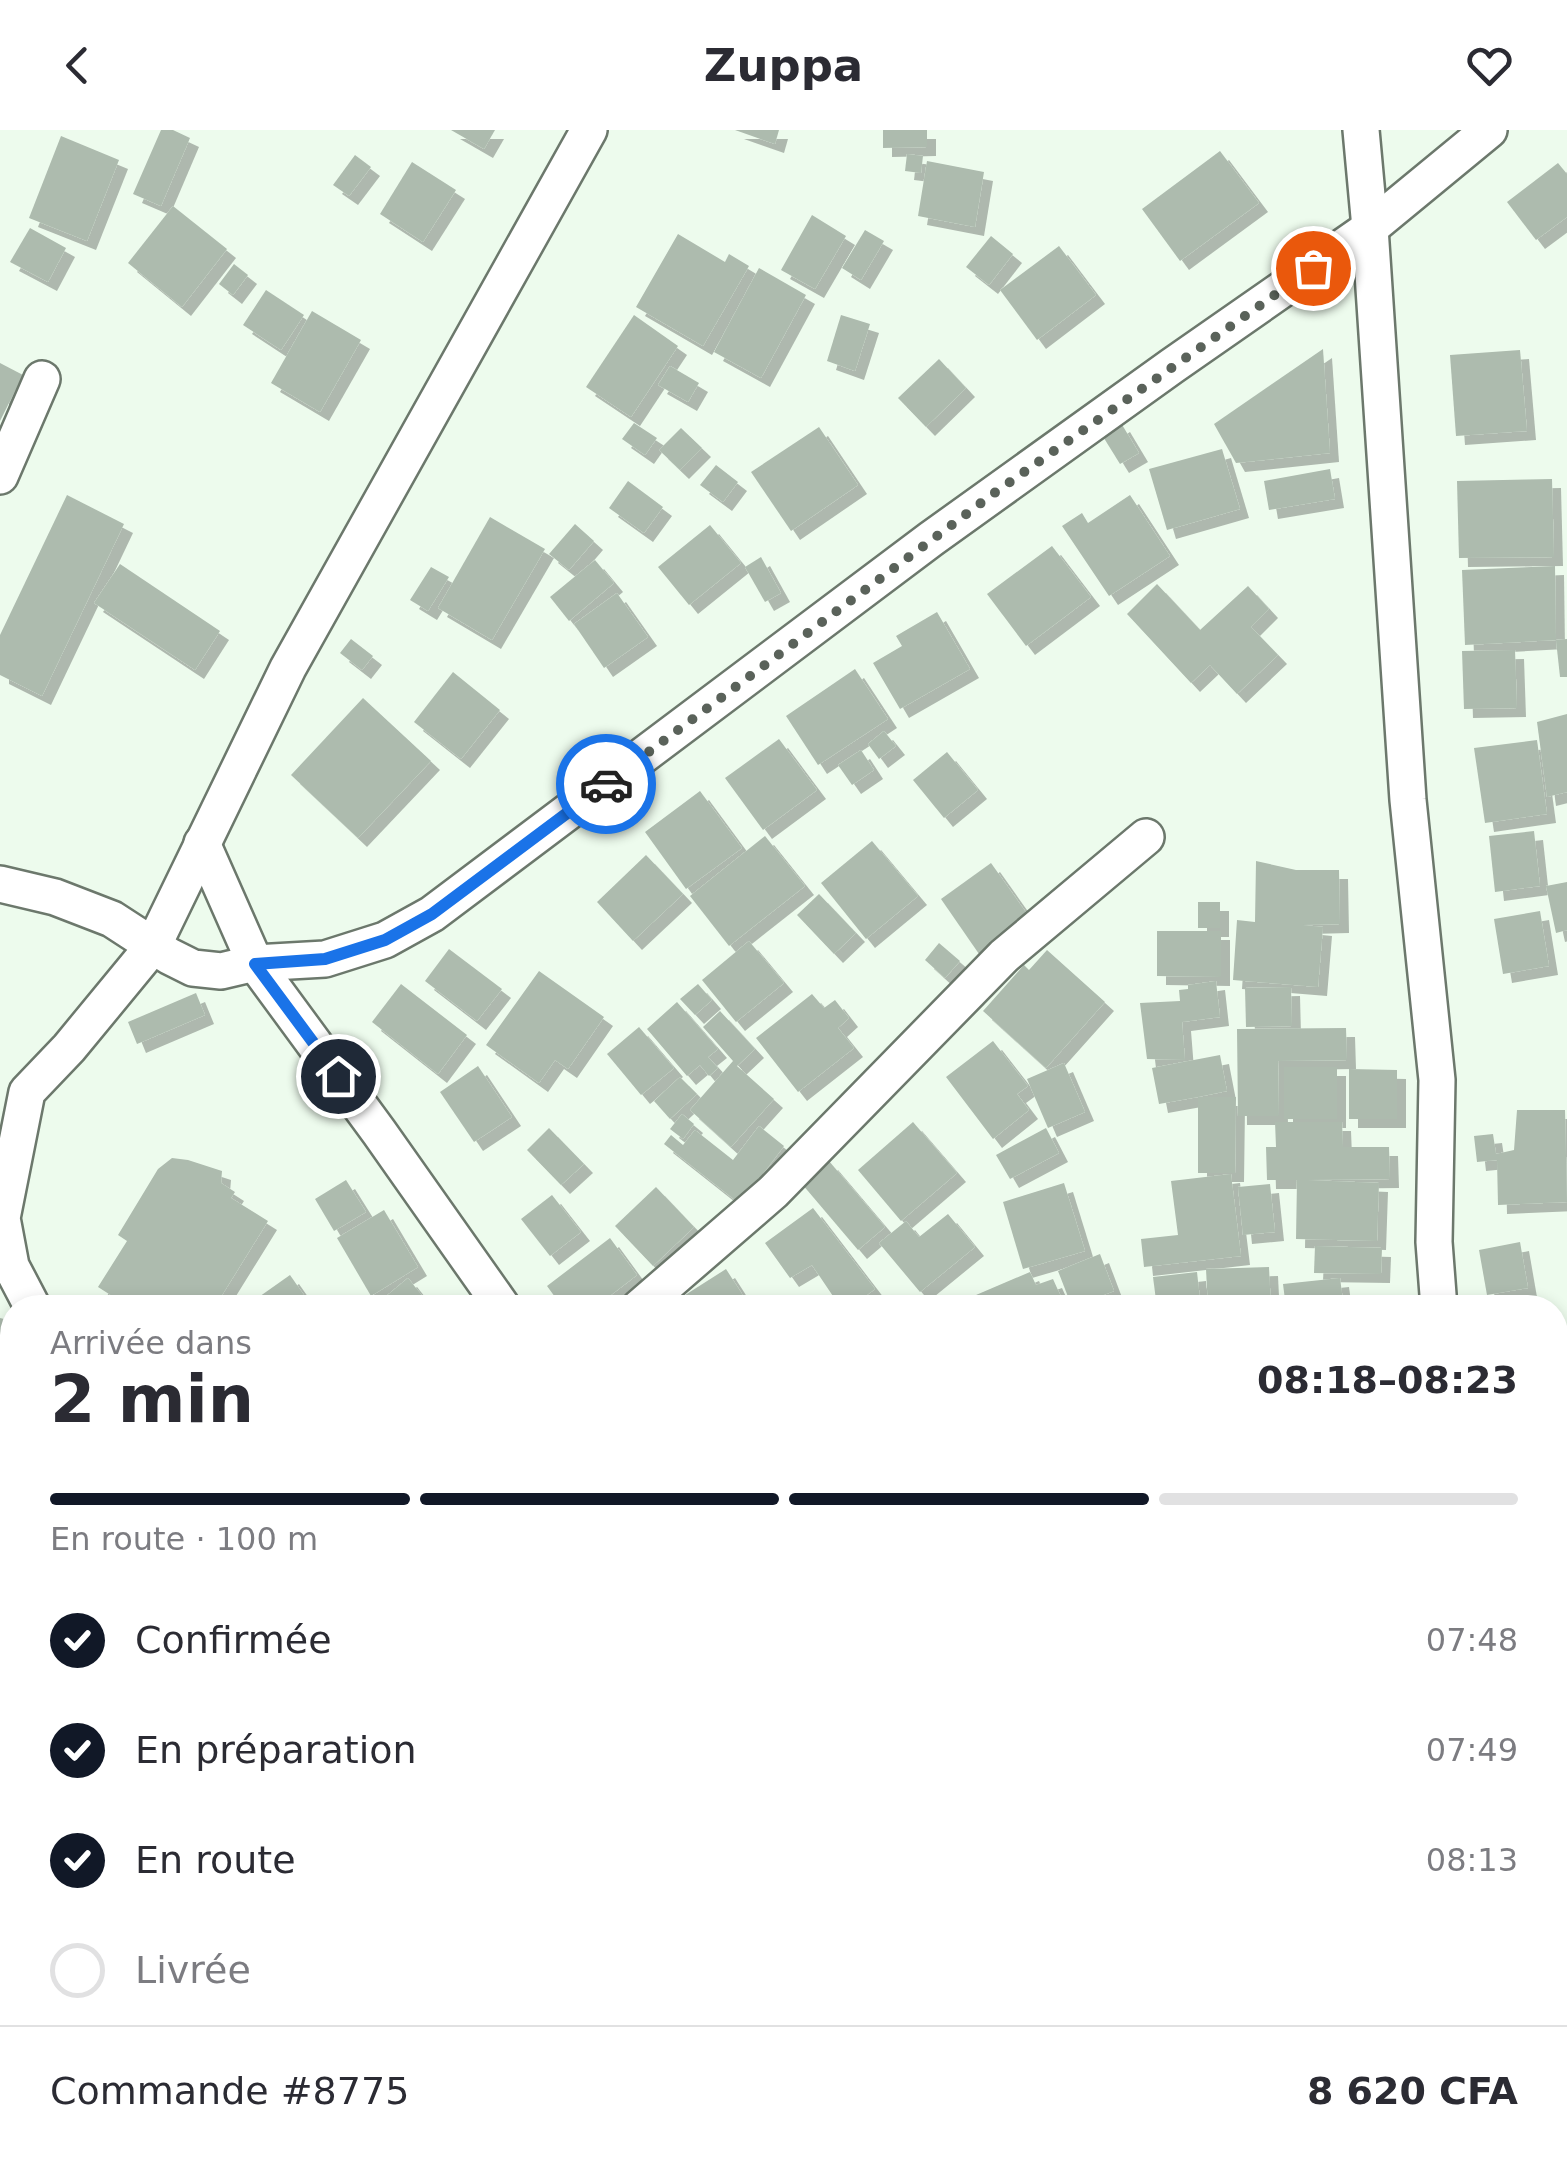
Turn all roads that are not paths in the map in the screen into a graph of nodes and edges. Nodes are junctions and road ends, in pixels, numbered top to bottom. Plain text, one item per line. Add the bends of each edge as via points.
1 (589, 130) edge
2 (1361, 130) edge
3 (1489, 130) edge
4 (1370, 228) junction
5 (42, 379) dead end
6 (0, 476) edge
7 (1146, 837) dead end
8 (202, 842) junction
9 (0, 884) edge
10 (153, 946) junction
11 (255, 964) junction
12 (13, 1097) edge
13 (26, 1295) edge
14 (494, 1295) edge
15 (654, 1295) edge
16 (1438, 1295) edge

1 - 8 street via 288,668
2 - 4 street
3 - 4 street
4 - 11 street via 931,539 432,914 385,940 325,959
4 - 16 street via 1408,800 1437,1080
5 - 6 street
7 - 15 street via 1004,956 773,1192
8 - 10 street
8 - 11 street
9 - 10 street via 112,919
10 - 11 street via 193,968
10 - 12 street via 69,1048
11 - 14 street
12 - 13 street via 2,1218 11,1266

